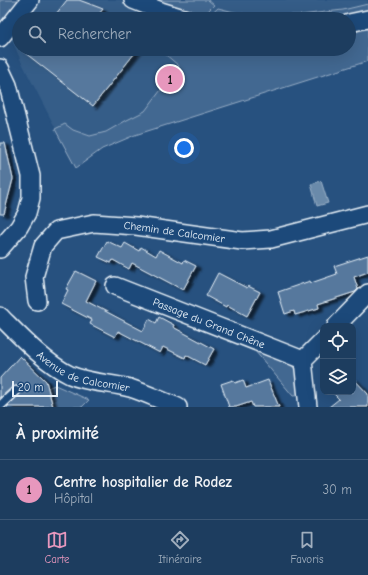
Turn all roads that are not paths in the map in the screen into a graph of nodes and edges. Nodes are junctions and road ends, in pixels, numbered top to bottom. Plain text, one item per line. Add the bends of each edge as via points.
1 (30, 0) edge
2 (133, 0) edge
3 (21, 12) edge
4 (161, 12) edge
5 (368, 19) edge
6 (356, 22) edge
7 (12, 23) edge
8 (0, 38) edge
9 (0, 68) edge
10 (368, 214) edge
11 (0, 249) edge
12 (115, 286) dead end
13 (368, 293) edge
14 (37, 301) dead end
15 (0, 316) edge
16 (339, 323) edge
17 (320, 343) edge
18 (303, 360) junction
19 (16, 390) dead end
20 (1, 405) dead end
21 (178, 407) edge
22 (308, 407) edge

1 - 3 street
2 - 4 street
5 - 6 street
7 - 8 street
9 - 11 street via 8,85 31,176 31,198 26,213 19,227
10 - 14 street, Chemin de Calcomier via 271,239 242,241 94,222 56,231 43,246 34,277
12 - 18 street, Passage du Grand Chêne
13 - 16 street
15 - 21 street, Avenue de Calcomier via 48,361 71,375 130,388
17 - 18 street
18 - 22 street
19 - 20 lane

